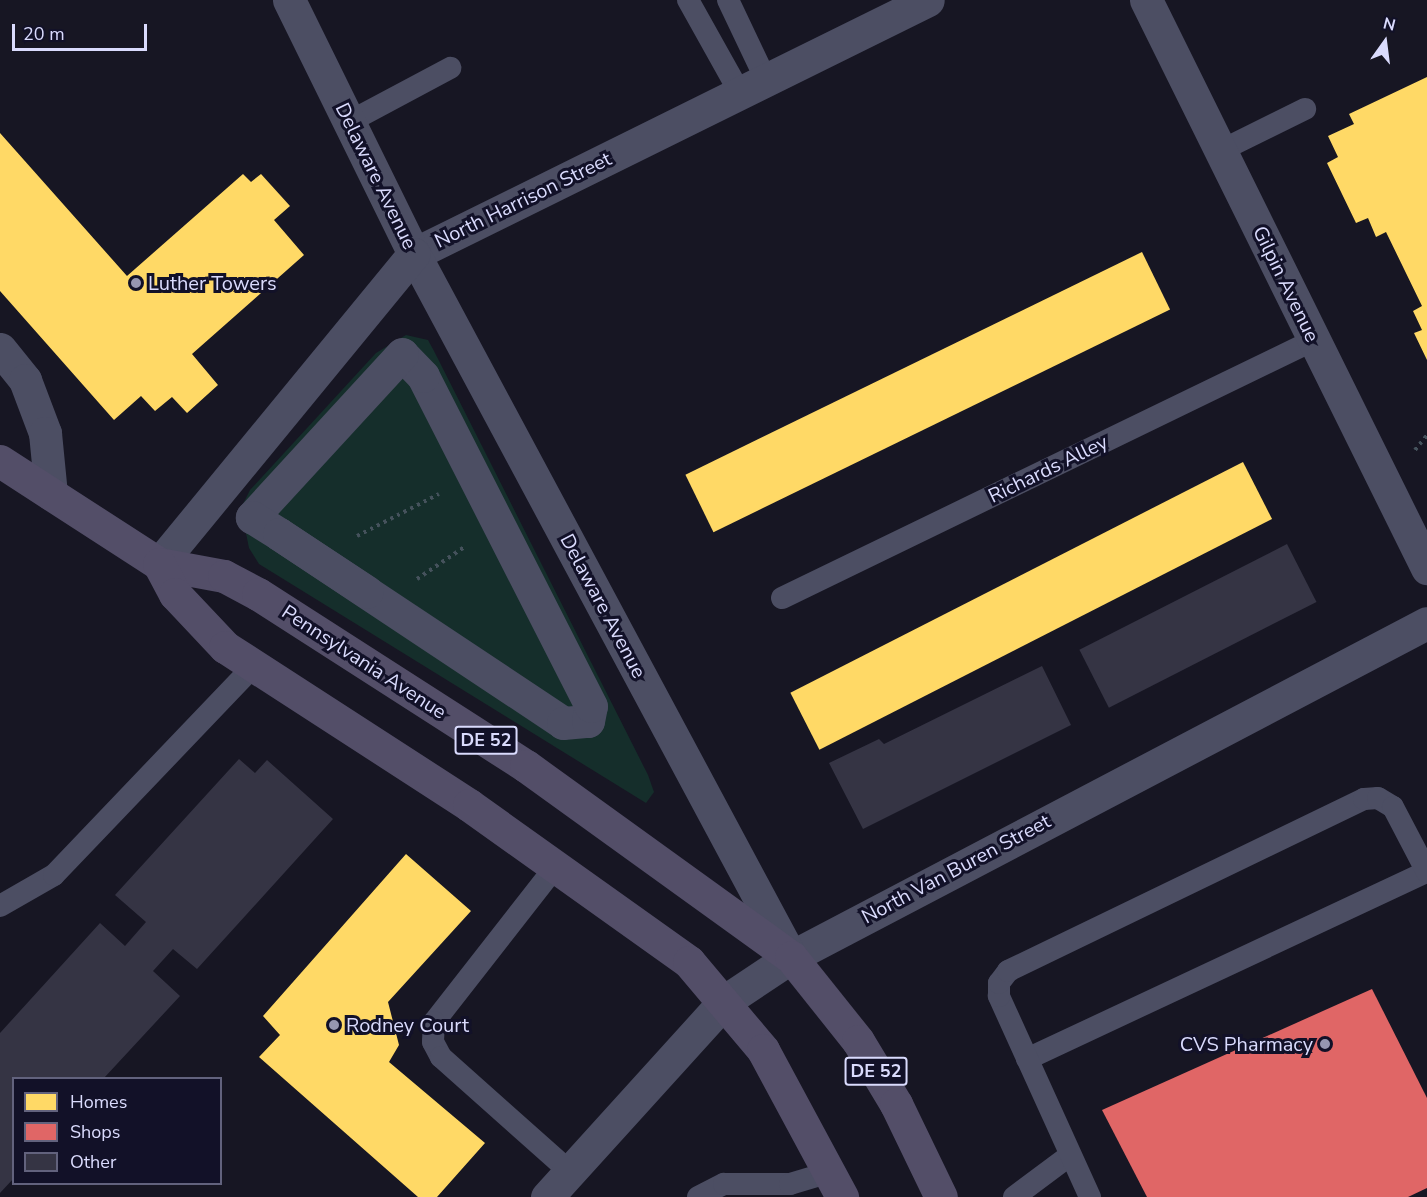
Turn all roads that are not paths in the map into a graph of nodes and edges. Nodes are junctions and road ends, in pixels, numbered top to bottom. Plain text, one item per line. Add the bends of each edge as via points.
1 (289, 0) edge
2 (688, 0) edge
3 (728, 0) edge
4 (928, 0) edge
5 (1146, 0) edge
6 (450, 68) dead end
7 (753, 87) junction
8 (1305, 109) dead end
9 (349, 122) junction
10 (1220, 152) junction
11 (414, 254) junction
12 (1314, 340) junction
13 (0, 349) edge
14 (0, 461) edge
15 (51, 494) junction
16 (279, 534) junction
17 (159, 564) junction
18 (1427, 568) edge
19 (367, 592) junction
20 (782, 598) dead end
21 (1427, 623) edge
22 (254, 666) junction
23 (556, 866) junction
24 (1427, 872) edge
25 (0, 906) edge
26 (791, 957) junction
27 (725, 1001) junction
28 (1027, 1059) junction
29 (1069, 1156) junction
30 (836, 1185) edge
31 (562, 1187) edge
32 (698, 1197) edge
33 (941, 1197) edge
34 (1014, 1197) edge
35 (1090, 1197) edge

1 - 9 street, Delaware Avenue
2 - 7 lane
3 - 7 lane
4 - 7 street, North Harrison Street
5 - 10 street, Gilpin Avenue
6 - 9 lane
7 - 11 street, North Harrison Street
8 - 10 lane
9 - 11 street, Delaware Avenue
10 - 12 street, Gilpin Avenue
11 - 17 street, North Harrison Street
11 - 26 street, Delaware Avenue
12 - 18 street, Gilpin Avenue
12 - 20 lane, Richards Alley
13 - 15 street via 25,380 45,433
14 - 15 main road, Pennsylvania Avenue / DE 52
15 - 17 main road, Pennsylvania Avenue / DE 52
16 - 19 street
16 - 19 street
16 - 19 street via 252,517 402,354 423,376 591,706 588,721 563,723
17 - 22 main road, Pennsylvania Avenue / DE 52 via 196,620
17 - 26 main road, Pennsylvania Avenue / DE 52 via 224,576 258,594 526,766
21 - 26 street, North Van Buren Street
22 - 23 main road, Pennsylvania Avenue / DE 52
22 - 25 lane via 54,875
23 - 27 main road, Pennsylvania Avenue / DE 52 via 689,962
23 - 31 lane via 434,1022 433,1042 441,1057
24 - 28 lane
24 - 28 lane via 1393,807 1378,798 1364,799 1008,971 999,983 999,996
26 - 27 street, North Van Buren Street
26 - 33 main road, Delaware Avenue / DE 52 via 858,1041 896,1104
27 - 30 main road, DE 52 via 763,1050
27 - 31 street, North Van Buren Street
28 - 29 lane
29 - 34 lane
29 - 35 lane
30 - 32 lane via 724,1184

